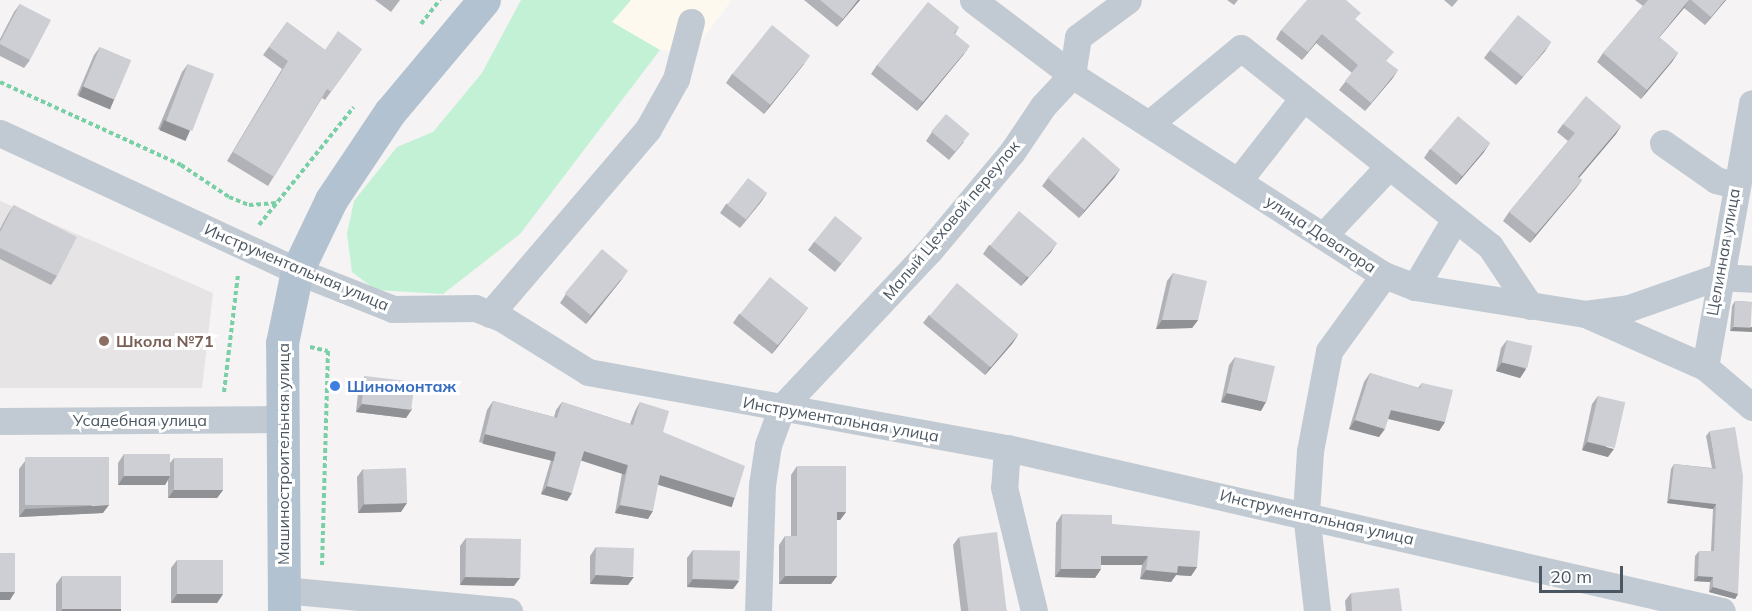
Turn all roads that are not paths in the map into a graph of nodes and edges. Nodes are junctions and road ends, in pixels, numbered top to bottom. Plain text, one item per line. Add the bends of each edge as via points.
1 (484, 0) edge
2 (973, 0) edge
3 (1128, 0) edge
4 (691, 22) dead end
5 (1072, 75) junction
6 (1303, 98) junction
7 (1752, 103) edge
8 (1149, 124) junction
9 (0, 133) edge
10 (1663, 143) dead end
11 (1389, 166) junction
12 (1239, 180) junction
13 (1735, 185) junction
14 (1455, 219) junction
15 (1323, 236) junction
16 (1491, 246) junction
17 (297, 271) junction
18 (1384, 275) junction
19 (1717, 277) junction
20 (1752, 279) edge
21 (1415, 287) junction
22 (1484, 299) junction
23 (1530, 306) junction
24 (490, 314) junction
25 (1585, 314) junction
26 (1715, 373) junction
27 (1752, 379) edge
28 (782, 407) junction
29 (1752, 407) edge
30 (280, 419) junction
31 (0, 421) edge
32 (1007, 448) junction
33 (1305, 513) junction
34 (283, 600) edge
35 (509, 611) edge
36 (758, 611) edge
37 (1034, 611) edge
38 (1317, 611) edge
39 (1722, 611) edge

1 - 17 main road, Машиностроительная улица via 390,112 331,200
2 - 5 street, улица Доватора
3 - 5 street via 1078,37
4 - 24 street via 676,79 648,129
5 - 8 street, улица Доватора
5 - 28 street, Малый Цеховой переулок via 930,250
6 - 8 street via 1241,48
6 - 11 street
6 - 12 street
7 - 13 street, Целинная улица
8 - 12 street, улица Доватора
9 - 17 street, Инструментальная улица
10 - 13 street via 1716,180
11 - 14 street
11 - 15 street
12 - 15 street, улица Доватора
13 - 19 street, Целинная улица
14 - 16 street
14 - 21 street
15 - 18 street, улица Доватора
16 - 22 street
16 - 23 street
17 - 24 street, Инструментальная улица via 393,309 446,306
17 - 30 main road, Машиностроительная улица via 282,343
18 - 21 street, улица Доватора
18 - 33 street via 1329,351 1310,450
19 - 20 street
19 - 25 street, улица Доватора via 1629,308
19 - 26 street, Целинная улица
21 - 22 street, улица Доватора
22 - 23 street, улица Доватора
23 - 25 street, улица Доватора
24 - 28 street, Инструментальная улица via 588,372
25 - 26 street
26 - 27 street
26 - 29 street
28 - 32 street, Инструментальная улица
28 - 36 street via 768,445 762,485
30 - 31 street, Усадебная улица
30 - 34 main road, Машиностроительная улица
32 - 33 street, Инструментальная улица
32 - 37 street via 1004,487
33 - 38 street
33 - 39 street, Инструментальная улица
34 - 35 street via 322,594

